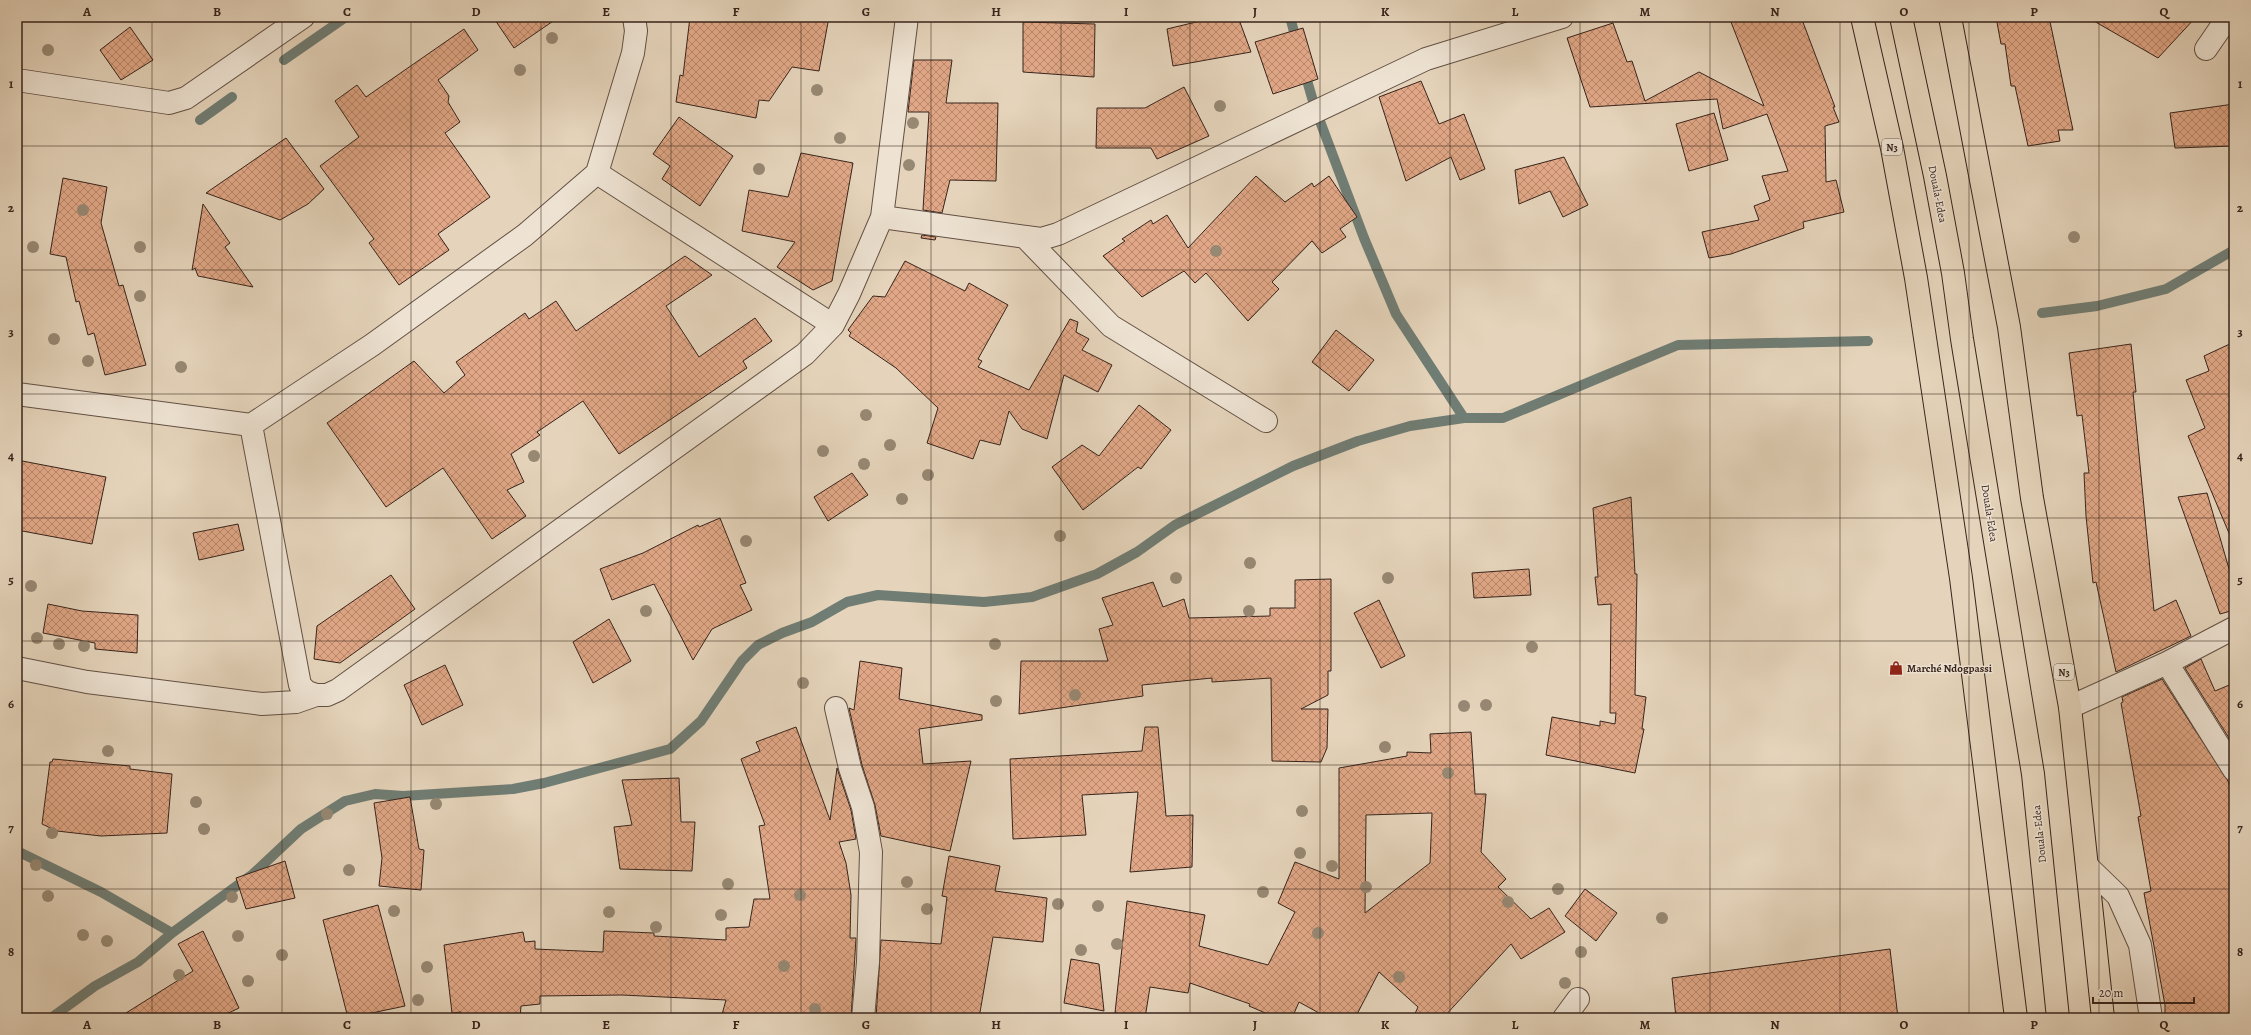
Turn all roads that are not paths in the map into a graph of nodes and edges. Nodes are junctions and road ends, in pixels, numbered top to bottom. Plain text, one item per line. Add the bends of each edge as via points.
1 (303, 17) edge
2 (634, 17) edge
3 (907, 17) edge
4 (1562, 17) edge
5 (1862, 17) edge
6 (1901, 17) edge
7 (1950, 17) edge
8 (2228, 17) edge
9 (2206, 49) dead end
10 (17, 80) edge
11 (596, 173) junction
12 (882, 217) junction
13 (1025, 237) junction
14 (833, 325) junction
15 (17, 394) edge
16 (1266, 421) dead end
17 (251, 425) junction
18 (2234, 628) edge
19 (2167, 663) junction
20 (17, 668) edge
21 (316, 695) junction
22 (2070, 707) junction
23 (836, 708) dead end
24 (2234, 770) edge
25 (2087, 866) junction
26 (1578, 999) dead end
27 (2058, 1016) edge
28 (863, 1018) edge
29 (1564, 1018) edge
30 (2016, 1018) edge
31 (2103, 1018) edge
32 (2151, 1018) edge

1 - 10 street via 186,98 169,103
2 - 11 street via 636,31 633,53
3 - 12 street
4 - 13 street via 1426,59 1058,234 1041,239
5 - 30 main road, N3 via 1892,148 1917,286 1961,578
6 - 27 main road, Douala-Edea via 1953,274 2032,766
7 - 22 main road, N3 via 2009,327 2032,498
8 - 9 street
11 - 14 street
11 - 17 street via 525,235 372,345
12 - 13 street
12 - 14 street
13 - 16 street via 1111,326
14 - 21 street via 805,354 344,686 327,695
15 - 17 street
17 - 21 street via 300,685 307,692
18 - 19 street
19 - 22 street
19 - 24 street
20 - 21 street via 87,682 262,704 296,702
22 - 25 main road, N3
23 - 28 street via 850,768 863,806 871,852 868,962
25 - 31 main road, N3
25 - 32 street via 2118,896 2140,945
26 - 29 street

